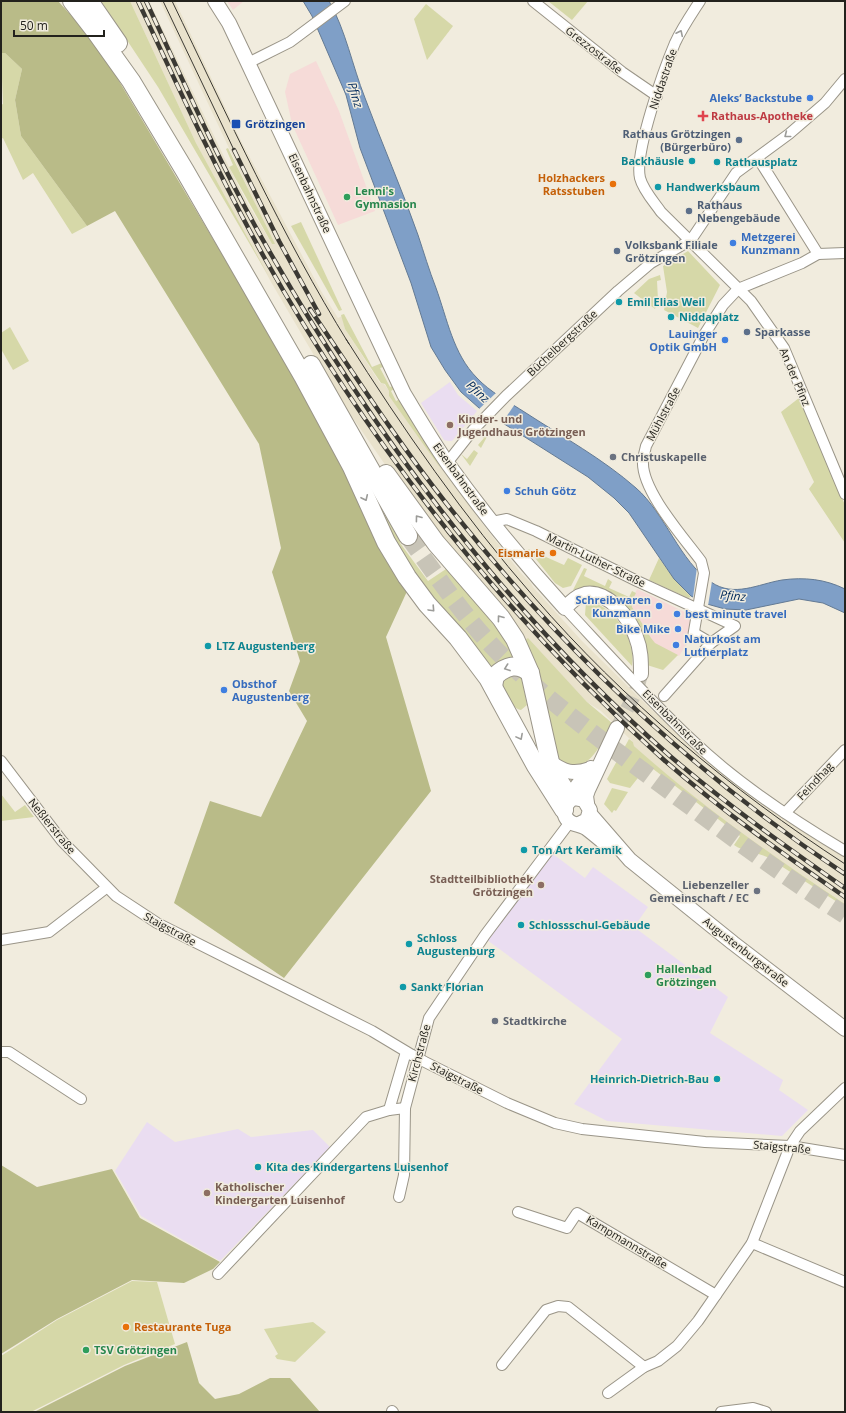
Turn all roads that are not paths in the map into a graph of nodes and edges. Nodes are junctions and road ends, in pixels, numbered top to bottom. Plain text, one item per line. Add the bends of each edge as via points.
1 (72, 1) edge
2 (89, 1) edge
3 (215, 1) edge
4 (345, 1) edge
5 (533, 1) edge
6 (700, 1) edge
7 (248, 62) junction
8 (845, 79) edge
9 (657, 96) junction
10 (758, 158) junction
11 (691, 240) junction
12 (845, 253) edge
13 (818, 254) junction
14 (738, 289) junction
15 (309, 375) junction
16 (447, 463) junction
17 (845, 494) edge
18 (492, 522) junction
19 (699, 606) junction
20 (565, 608) junction
21 (711, 643) junction
22 (530, 673) junction
23 (641, 674) tunnel mouth
24 (493, 686) junction
25 (664, 696) dead end
26 (537, 699) junction
27 (504, 708) junction
28 (617, 728) tunnel mouth
29 (845, 750) edge
30 (602, 757) junction
31 (1, 761) edge
32 (550, 762) junction
33 (590, 769) junction
34 (577, 810) junction
35 (785, 813) junction
36 (845, 851) edge
37 (106, 888) junction
38 (1, 940) edge
39 (845, 1029) edge
40 (1, 1052) edge
41 (409, 1054) junction
42 (845, 1088) edge
43 (81, 1099) dead end
44 (405, 1108) junction
45 (389, 1110) junction
46 (790, 1146) junction
47 (845, 1155) edge
48 (399, 1197) dead end
49 (518, 1212) dead end
50 (752, 1243) junction
51 (218, 1274) dead end
52 (845, 1282) edge
53 (716, 1295) junction
54 (502, 1365) dead end
55 (644, 1367) junction
56 (608, 1393) dead end
57 (721, 1412) edge
58 (766, 1412) edge

1 - 15 highway via 139,94
2 - 15 highway via 139,74
3 - 7 street, Eisenbahnstraße
4 - 7 street via 290,42
5 - 9 street, Grezzostraße via 622,72
9 -> 6 street, Niddastraße via 675,44
7 - 16 street, Eisenbahnstraße via 404,394
8 -> 10 street via 825,103
9 - 11 street, Niddastraße via 640,151 640,178 661,212
10 - 11 street via 736,173
10 - 13 street
11 - 14 street, An der Pfinz
11 - 16 street, Büchelbergstraße via 651,263 506,397 473,430
12 - 13 street
13 - 14 street
14 - 17 street, An der Pfinz via 751,300 784,348
14 - 19 street, Mühlstraße via 723,305 704,335 656,425 642,462 651,492 701,561 704,573
15 - 15 highway via 378,493 408,536
22 -> 15 highway via 515,639 501,618 436,542
15 -> 24 highway via 386,542 407,578 474,657
16 - 18 street, Eisenbahnstraße
18 - 19 street, Martin-Luther-Straße via 507,519
18 - 20 street, Eisenbahnstraße via 526,566
19 - 21 street, Mühlstraße via 694,635
19 - 21 street, Martin-Luther-Straße via 735,626
20 - 23 street via 578,596 585,594 599,596 613,604 624,614 633,628 640,655
20 - 35 street, Eisenbahnstraße via 693,742
21 - 25 street
22 -> 24 highway via 524,668 508,666 495,676
22 - 26 highway
24 - 27 highway
26 - 27 highway via 533,715 524,719
26 - 32 highway
27 -> 34 highway via 536,766
28 - 30 street, Kirchstraße
29 - 35 street, Feindhag
30 - 33 street, Kirchstraße
30 - 34 street, Kirchstraße via 586,796
31 - 37 street, Neßlerstraße via 62,841
32 - 33 street via 568,773
32 - 34 highway via 555,776
33 - 34 street, Kirchstraße via 577,786
34 - 39 street, Augustenburgstraße via 613,850 630,860
34 - 44 street, Kirchstraße via 428,1018
35 - 36 street, Eisenbahnstraße
37 - 38 street via 49,932
37 - 41 street, Staigstraße via 157,923 372,1031
40 - 43 street via 9,1052
41 - 45 street, Kirchstraße
41 - 46 street, Staigstraße, bridge via 507,1103 554,1123 612,1133 705,1142
42 - 46 street via 800,1131
44 - 45 street
44 - 48 street, Kirchstraße via 404,1175
45 - 51 street via 366,1117
46 - 47 street, Staigstraße
46 - 50 street
49 - 53 street, Kampmannstraße via 567,1228 577,1213
50 - 52 street
50 - 53 street
53 - 55 street via 678,1346 658,1361
54 - 55 street via 546,1310 558,1306 568,1307
55 - 56 street
57 - 58 street via 753,1408

